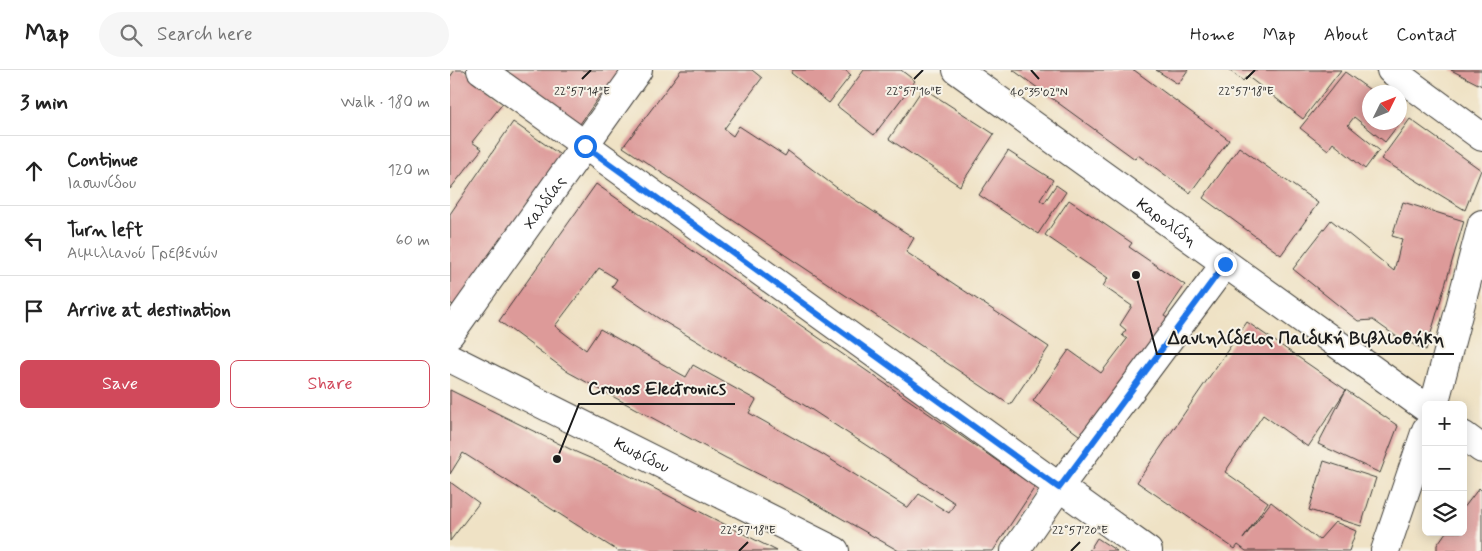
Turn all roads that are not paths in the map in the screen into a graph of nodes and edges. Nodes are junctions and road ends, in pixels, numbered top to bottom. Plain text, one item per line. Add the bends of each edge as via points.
1 (481, 70) edge
2 (638, 70) edge
3 (957, 70) edge
4 (1391, 70) edge
5 (1482, 137) edge
6 (585, 146) junction
7 (1482, 224) edge
8 (1225, 264) junction
9 (450, 334) edge
10 (450, 358) edge
11 (1435, 401) edge
12 (1422, 405) edge
13 (1467, 438) edge
14 (1422, 442) edge
15 (1482, 449) edge
16 (1059, 488) junction
17 (835, 551) edge
18 (1015, 551) edge
19 (1148, 551) edge
20 (1385, 551) edge

1 - 6 street
2 - 6 street, Χαλδίας
3 - 8 street, Καρολίδη
4 - 5 street
6 - 9 street, Χαλδίας
6 - 16 street
7 - 11 street
8 - 12 street, Καρολίδη
8 - 16 street
10 - 17 street, Κωφίδου
13 - 15 street
14 - 20 street
16 - 18 street
16 - 19 street

